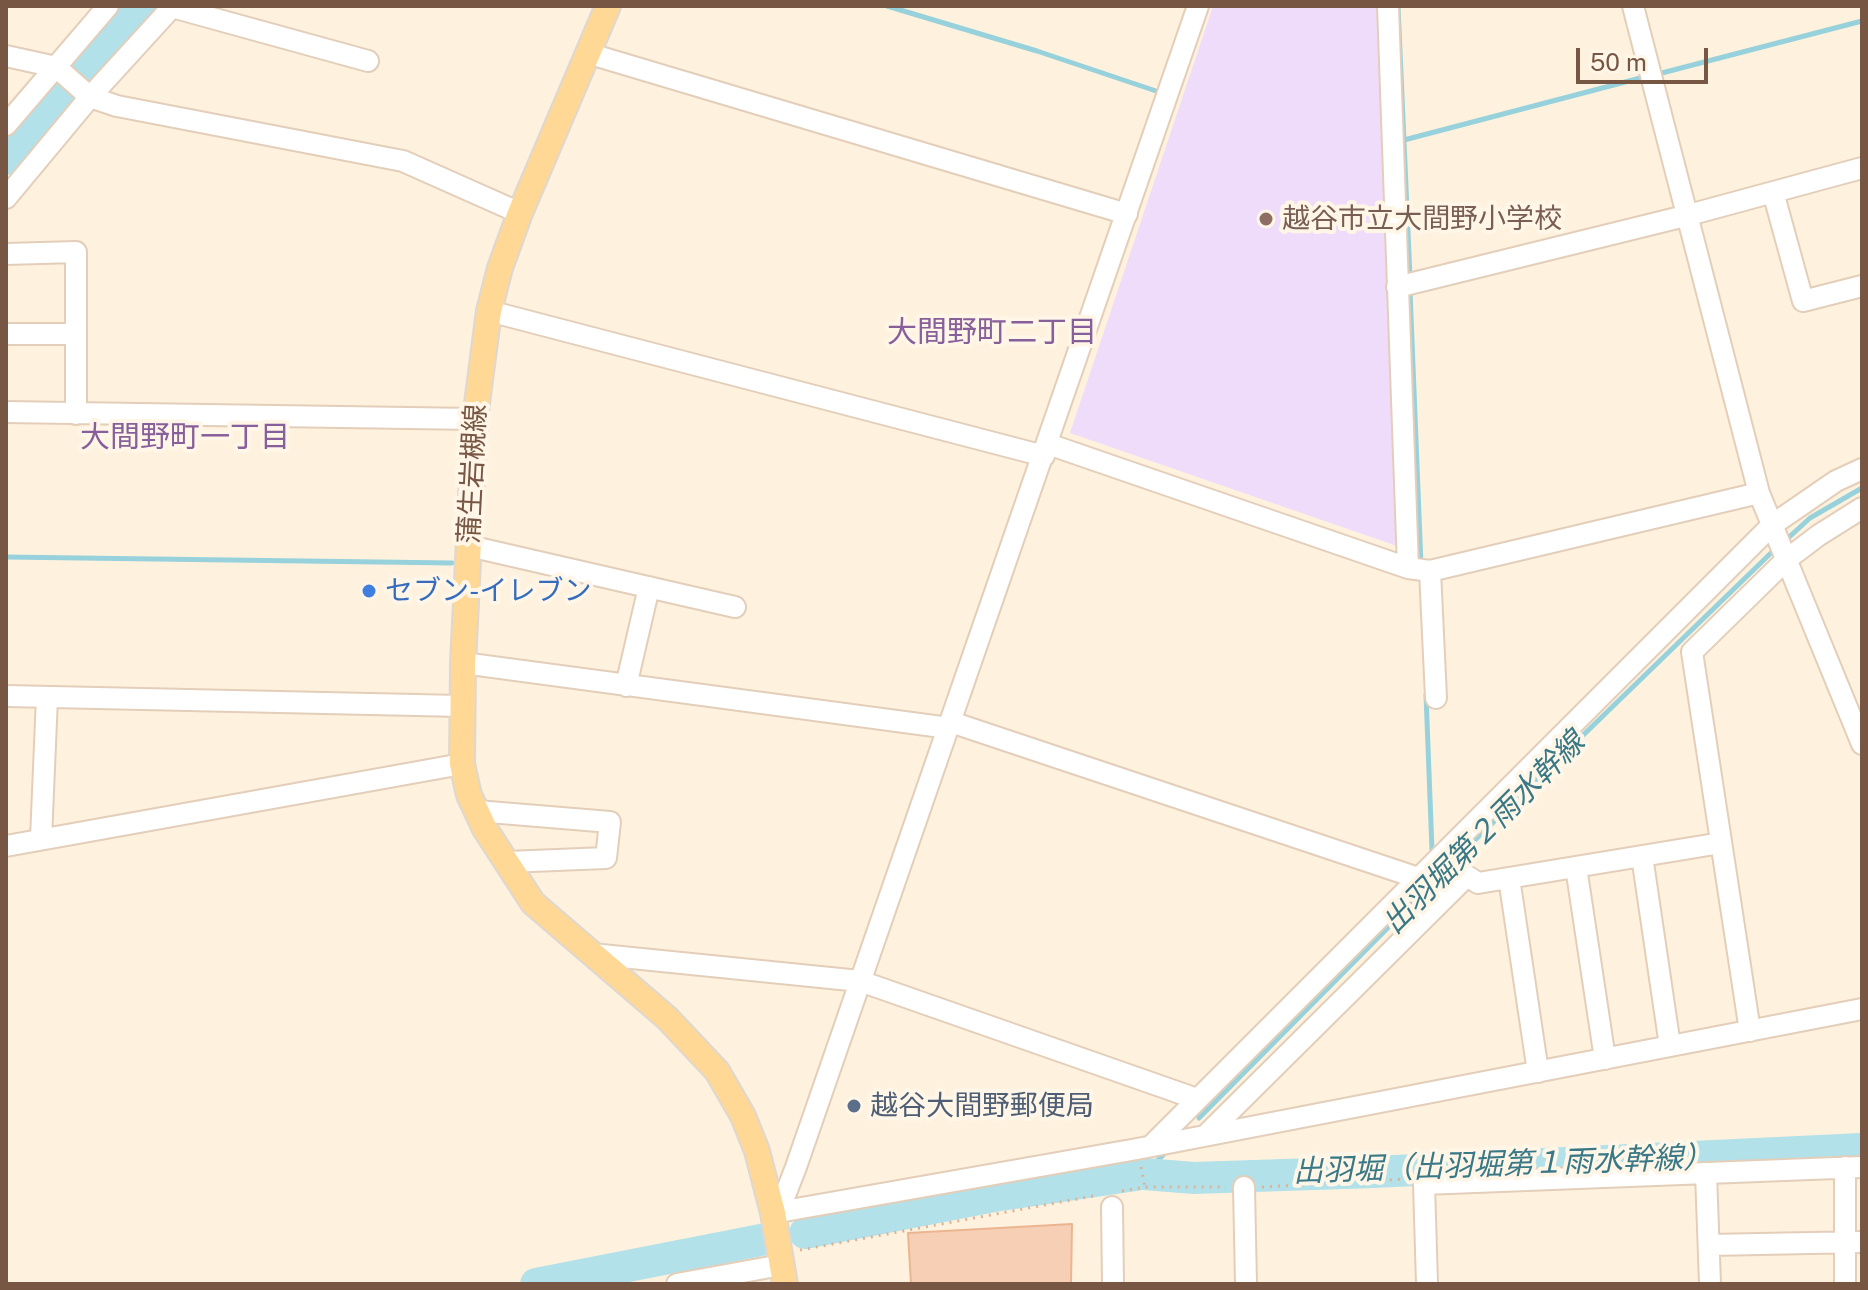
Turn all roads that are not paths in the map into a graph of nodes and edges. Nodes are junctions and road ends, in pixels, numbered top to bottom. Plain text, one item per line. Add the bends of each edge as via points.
1 (108, 6) edge
2 (172, 6) edge
3 (608, 6) edge
4 (1198, 6) edge
5 (1388, 6) edge
6 (1633, 6) edge
7 (587, 53) junction
8 (6, 56) edge
9 (368, 61) dead end
10 (56, 67) junction
11 (90, 97) junction
12 (6, 125) edge
13 (1862, 168) edge
14 (1773, 192) junction
15 (6, 198) edge
16 (520, 213) junction
17 (1127, 214) junction
18 (1685, 216) junction
19 (6, 254) edge
20 (1862, 286) edge
21 (1397, 287) junction
22 (489, 311) junction
23 (6, 334) edge
24 (76, 334) junction
25 (6, 412) edge
26 (76, 414) junction
27 (475, 419) junction
28 (1046, 450) junction
29 (1862, 469) edge
30 (1759, 493) junction
31 (1862, 508) edge
32 (1772, 525) junction
33 (469, 546) junction
34 (1786, 560) junction
35 (1408, 568) junction
36 (1430, 571) junction
37 (649, 587) junction
38 (735, 607) dead end
39 (463, 663) junction
40 (626, 686) junction
41 (6, 696) edge
42 (47, 697) junction
43 (1436, 698) dead end
44 (461, 706) junction
45 (950, 725) junction
46 (1862, 744) edge
47 (462, 764) junction
48 (477, 811) junction
49 (41, 839) junction
50 (1721, 843) junction
51 (6, 846) edge
52 (1642, 856) junction
53 (507, 862) junction
54 (1576, 867) junction
55 (1418, 878) junction
56 (1509, 878) junction
57 (592, 954) junction
58 (860, 981) junction
59 (1862, 1009) edge
60 (1750, 1031) junction
61 (1670, 1046) junction
62 (1605, 1059) junction
63 (1538, 1072) junction
64 (1197, 1099) junction
65 (1208, 1133) junction
66 (1152, 1145) junction
67 (1854, 1167) edge
68 (1706, 1173) junction
69 (1244, 1187) road end
70 (1109, 1198) road end
71 (772, 1211) junction
72 (1853, 1242) edge
73 (1709, 1245) junction
74 (782, 1267) edge
75 (677, 1284) edge
76 (1113, 1284) edge
77 (1246, 1284) edge
78 (1427, 1284) edge
79 (1710, 1284) edge
80 (1845, 1284) edge

1 - 10 street
2 - 9 street
2 - 11 street
3 - 7 main road, 蒲生岩槻線
4 - 17 street
5 - 21 street
6 - 18 street
7 - 16 main road, 蒲生岩槻線
7 - 17 street
8 - 10 street
10 - 11 street
10 - 12 street
11 - 15 street
11 - 16 street via 403,161
13 - 14 street
14 - 18 street
14 - 20 street via 1803,301
16 - 22 main road, 蒲生岩槻線
17 - 28 street
18 - 21 street
18 - 30 street
19 - 24 street via 76,252
21 - 35 street
22 - 27 main road, 蒲生岩槻線
22 - 28 street
23 - 24 street
24 - 26 street
25 - 26 street
26 - 27 street
27 - 33 main road, 蒲生岩槻線
28 - 35 street
28 - 45 street
29 - 32 street
30 - 32 street
30 - 36 street
31 - 34 street
32 - 34 street
32 - 55 street
33 - 37 street
33 - 39 main road, 蒲生岩槻線
34 - 46 street
34 - 50 street via 1692,652
35 - 36 street
36 - 43 street
37 - 38 street
37 - 40 street
39 - 40 street
39 - 44 main road, 蒲生岩槻線
40 - 45 street
41 - 42 street
42 - 44 street
42 - 49 street
44 - 47 main road, 蒲生岩槻線
45 - 55 street
45 - 58 street
47 - 48 main road, 蒲生岩槻線
47 - 49 street
48 - 53 main road, 蒲生岩槻線
48 - 53 street via 610,822 606,858
49 - 51 street
50 - 52 street
50 - 60 street
52 - 54 street
52 - 61 street
53 - 57 main road, 蒲生岩槻線 via 533,903
54 - 56 street
54 - 62 street
55 - 64 street
56 - 63 street
56 - 65 street via 1478,883 1467,876
57 - 58 street
57 - 71 main road, 蒲生岩槻線 via 667,1018 717,1071 757,1151
58 - 64 street
58 - 71 street via 784,1198
59 - 60 street
60 - 61 street
61 - 62 street
62 - 63 street
63 - 65 street
64 - 66 street
65 - 66 street
66 - 71 street
67 - 68 street
67 - 72 street
68 - 73 street
68 - 78 street via 1424,1184
69 - 77 street
70 - 76 street
71 - 74 main road, 蒲生岩槻線
72 - 73 street
72 - 80 street
73 - 79 street
74 - 75 street

